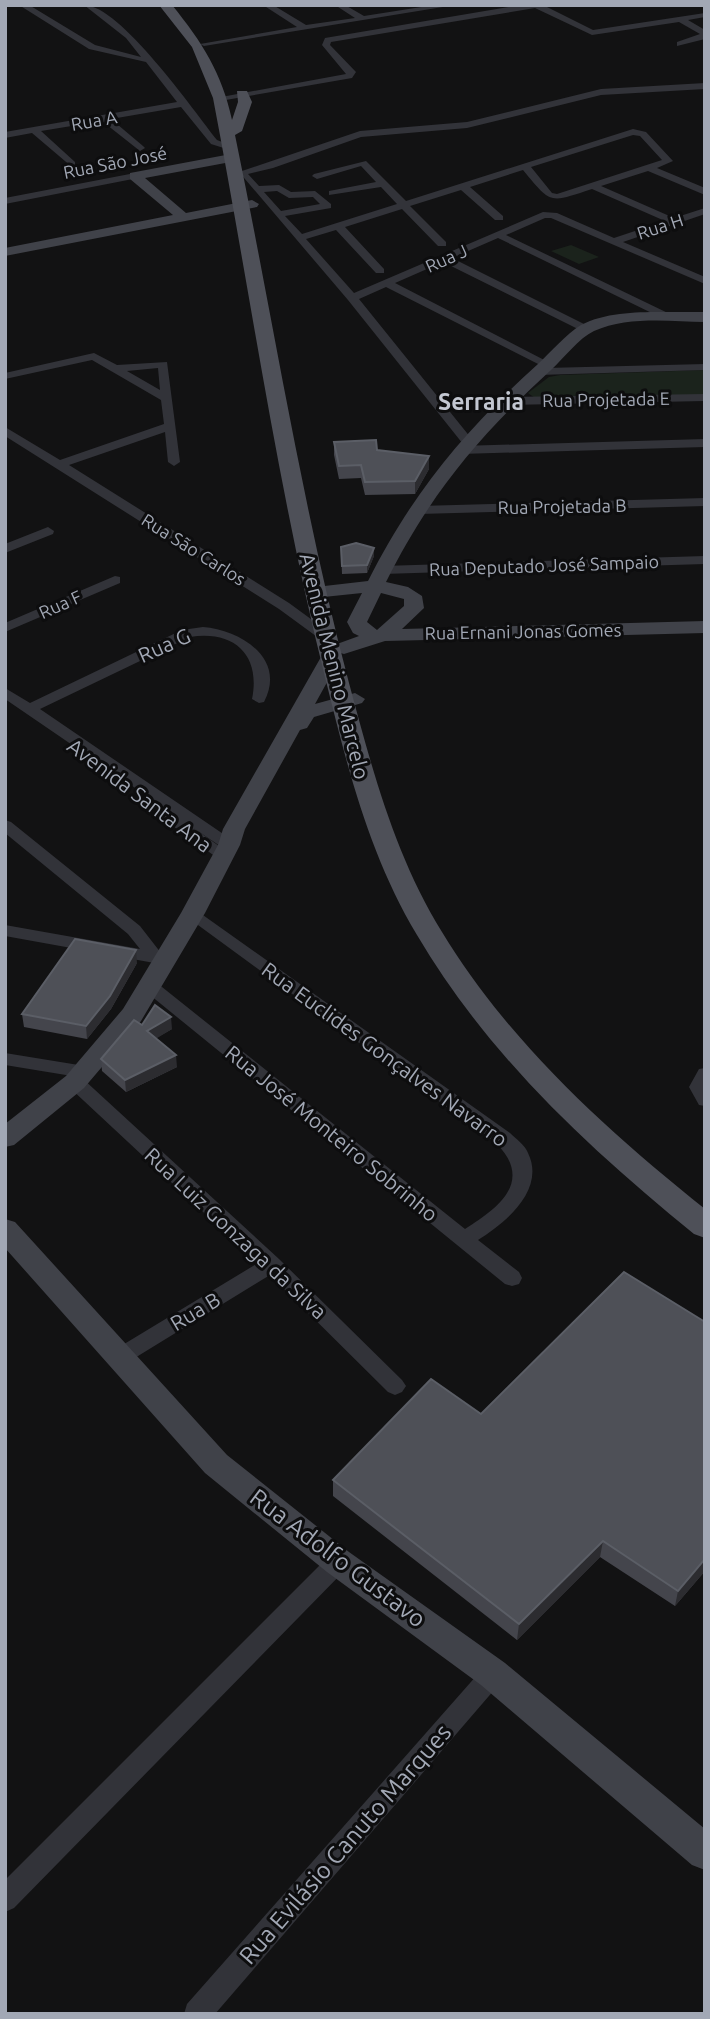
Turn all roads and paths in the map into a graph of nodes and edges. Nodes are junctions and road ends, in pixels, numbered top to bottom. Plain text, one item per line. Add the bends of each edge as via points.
1 (23, 5) edge
2 (88, 5) edge
3 (165, 5) edge
4 (171, 5) edge
5 (267, 5) edge
6 (339, 5) edge
7 (451, 5) edge
8 (536, 5) edge
9 (705, 15) edge
10 (363, 19) junction
11 (680, 19) junction
12 (306, 29) junction
13 (204, 44) junction
14 (680, 44) dead end
15 (145, 60) junction
16 (705, 86) edge
17 (230, 96) junction
18 (182, 104) junction
19 (104, 118) junction
20 (34, 130) junction
21 (5, 135) edge
22 (141, 148) dead end
23 (72, 164) dead end
24 (526, 167) junction
25 (650, 168) junction
26 (242, 173) junction
27 (135, 176) junction
28 (317, 176) dead end
29 (383, 184) junction
30 (593, 186) junction
31 (464, 187) junction
32 (705, 192) edge
33 (332, 193) dead end
34 (5, 201) edge
35 (402, 202) junction
36 (365, 209) dead end
37 (705, 211) edge
38 (279, 214) junction
39 (182, 216) junction
40 (499, 218) dead end
41 (673, 221) junction
42 (339, 227) junction
43 (497, 234) junction
44 (300, 238) junction
45 (615, 241) junction
46 (442, 244) dead end
47 (5, 252) edge
48 (445, 259) junction
49 (380, 271) dead end
50 (705, 281) edge
51 (387, 283) junction
52 (352, 298) junction
53 (668, 317) junction
54 (705, 317) edge
55 (586, 330) junction
56 (705, 367) edge
57 (118, 368) junction
58 (542, 369) junction
59 (5, 376) edge
60 (705, 397) edge
61 (168, 399) junction
62 (507, 401) junction
63 (169, 426) junction
64 (6, 431) edge
65 (705, 443) edge
66 (463, 446) junction
67 (174, 462) dead end
68 (61, 464) junction
69 (705, 502) edge
70 (419, 510) junction
71 (48, 531) dead end
72 (5, 549) edge
73 (705, 560) edge
74 (379, 578) junction
75 (115, 580) dead end
76 (323, 591) junction
77 (705, 627) edge
78 (5, 628) edge
79 (378, 636) junction
80 (334, 647) junction
81 (5, 692) edge
82 (259, 699) dead end
83 (349, 701) junction
84 (29, 709) junction
85 (5, 825) edge
86 (226, 851) junction
87 (193, 913) junction
88 (5, 930) edge
89 (161, 958) junction
90 (151, 987) junction
91 (5, 1059) edge
92 (704, 1074) edge
93 (80, 1077) junction
94 (705, 1100) edge
95 (5, 1138) edge
96 (705, 1203) edge
97 (705, 1226) edge
98 (5, 1229) edge
99 (463, 1240) junction
100 (272, 1264) junction
101 (512, 1278) dead end
102 (118, 1358) junction
103 (396, 1386) dead end
104 (338, 1562) junction
105 (493, 1674) junction
106 (705, 1852) edge
107 (5, 1899) edge
108 (197, 2014) edge

1 - 15 street via 92,47
2 - 15 street via 129,36
3 - 17 main road, Avenida Menino Marcelo
4 - 13 main road, Avenida Menino Marcelo
5 - 12 street
6 - 10 street
7 - 10 street
8 - 11 street via 592,33
8 - 17 street via 325,41 351,75
9 - 11 street
10 - 12 street
11 - 14 street via 705,33
12 - 13 street
13 - 17 main road, Avenida Menino Marcelo
15 - 18 street
16 - 26 street via 601,92 467,125 360,134
17 - 26 main road, Avenida Menino Marcelo
18 - 19 street, Rua A
18 - 26 street
19 - 20 street, Rua A
19 - 22 street
20 - 21 street, Rua A
20 - 23 street
24 - 25 street via 636,131 668,160
24 - 30 street via 549,195 559,197
24 - 31 street
25 - 30 street
25 - 32 street
26 - 27 street, Rua São José
26 - 38 street
26 - 38 street via 289,195 313,193 328,207
26 - 39 street
26 - 76 main road, Avenida Menino Marcelo
27 - 34 street, Rua São José
27 - 39 street
28 - 29 street via 362,163
29 - 33 street
29 - 35 street
30 - 41 street
31 - 35 street
31 - 40 street
35 - 36 street
35 - 42 street
35 - 46 street
37 - 41 street, Rua H
38 - 44 street
39 - 47 street
41 - 45 street, Rua H
42 - 44 street
42 - 49 street
43 - 45 street, Rua J via 539,216 553,215
43 - 48 street, Rua J
43 - 53 street
44 - 52 street
45 - 50 street
48 - 51 street, Rua J
48 - 55 street
51 - 52 street, Rua J
51 - 58 street
52 - 66 street
53 - 54 street
53 - 55 street via 613,320
55 - 58 street
56 - 58 street
57 - 59 street via 85,356
57 - 61 street
57 - 61 street via 161,363
58 - 62 street
60 - 62 street, Rua Projetada E
61 - 63 street
62 - 66 street
63 - 67 street
63 - 68 street
64 - 68 street, Rua São Carlos
65 - 66 street
66 - 70 street
68 - 80 street, Rua São Carlos via 284,606
69 - 70 street, Rua Projetada B
70 - 74 street
71 - 72 street
73 - 74 street, Rua Deputado José Sampaio
74 - 76 street
74 - 79 street via 357,622 360,629
74 - 79 street via 415,600 414,608
75 - 78 street, Rua F
76 - 80 main road, Avenida Menino Marcelo
77 - 79 street, Rua Ernani Jonas Gomes
79 - 80 street, Rua Ernani Jonas Gomes
80 - 83 main road, Avenida Menino Marcelo
80 - 86 street
81 - 84 street, Avenida Santa Ana
82 - 84 street, Rua G via 264,675 256,654 220,631 206,629 187,633
83 - 86 street via 306,713 238,838
83 - 96 main road, Avenida Menino Marcelo via 413,866 483,981 542,1052 600,1110
83 - 97 main road, Avenida Menino Marcelo via 369,797 403,885 435,941 524,1058 590,1126
84 - 86 street, Avenida Santa Ana via 59,731 65,742
85 - 89 street via 134,930
86 - 87 street
87 - 89 street
87 - 99 street, Rua Euclides Gonçalves Navarro via 503,1138 520,1155 522,1179 514,1199
88 - 89 street
89 - 90 street
90 - 93 street
90 - 99 street, Rua José Monteiro Sobrinho
91 - 93 street
92 - 94 street via 698,1087
93 - 95 street
93 - 100 street, Rua Luiz Gonzaga da Silva
98 - 102 street, Rua Adolfo Gustavo
99 - 101 street, Rua José Monteiro Sobrinho
100 - 102 street, Rua B
100 - 103 street, Rua Luiz Gonzaga da Silva
102 - 104 street, Rua Adolfo Gustavo via 216,1464
104 - 105 street, Rua Adolfo Gustavo
104 - 107 street
105 - 106 street, Rua Adolfo Gustavo via 628,1795
105 - 108 street, Rua Evilásio Canuto Marques

